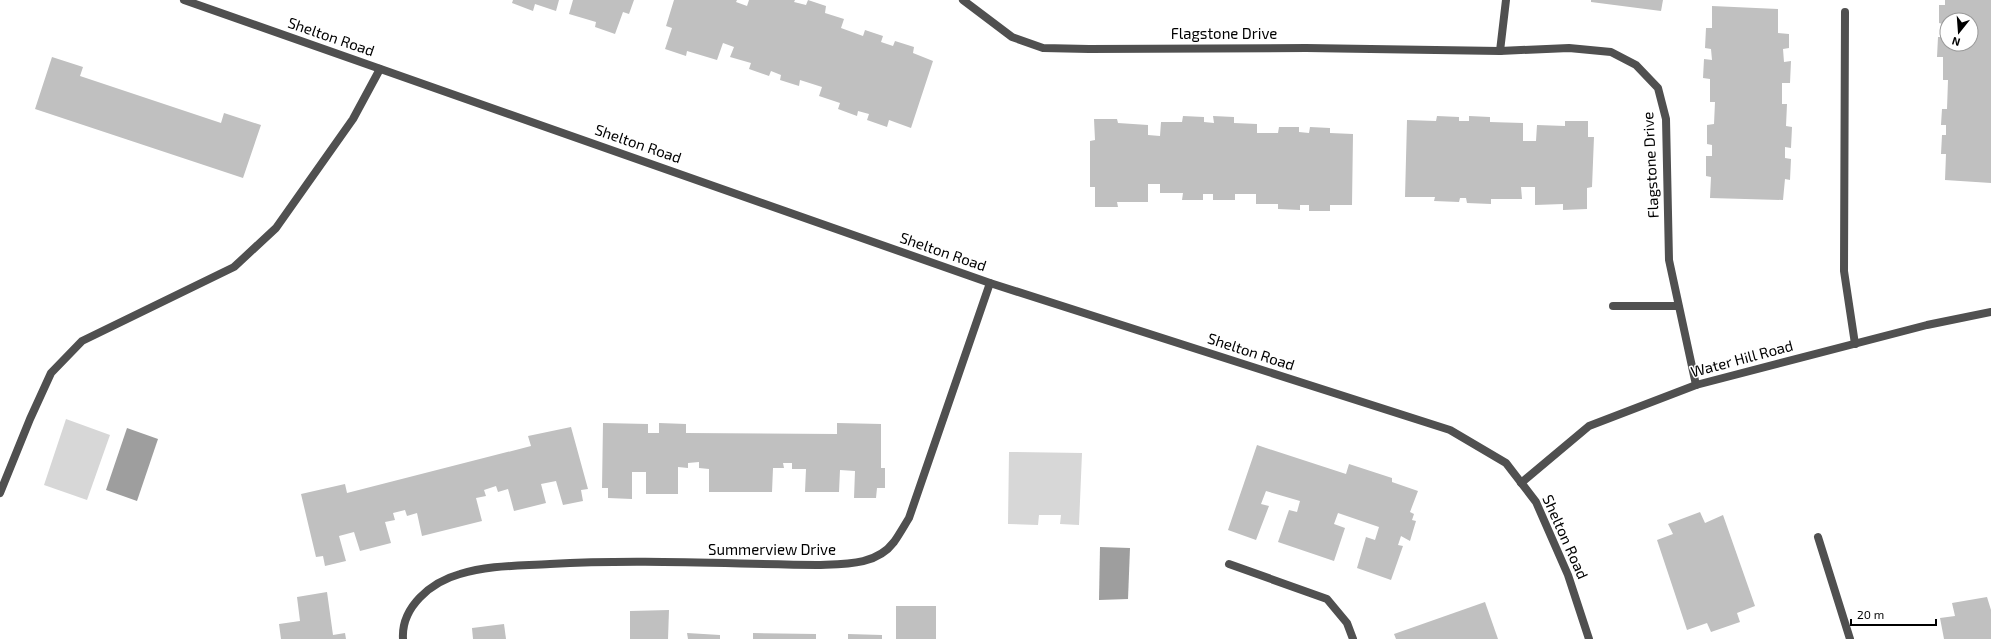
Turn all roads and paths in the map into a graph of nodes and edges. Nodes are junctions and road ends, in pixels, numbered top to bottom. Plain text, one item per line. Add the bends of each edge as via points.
1 (184, 0) edge
2 (962, 0) edge
3 (1506, 0) edge
4 (1845, 12) dead end
5 (1500, 51) junction
6 (380, 69) junction
7 (990, 283) junction
8 (1613, 306) dead end
9 (1678, 306) junction
10 (1991, 312) edge
11 (1855, 344) junction
12 (1696, 385) junction
13 (1521, 483) junction
14 (0, 494) edge
15 (1818, 537) dead end
16 (1229, 564) dead end
17 (404, 639) edge
18 (1353, 639) edge
19 (1589, 639) edge
20 (1850, 639) edge

1 - 6 street, Shelton Road
2 - 5 street, Flagstone Drive via 1012,37 1043,48
3 - 5 street
4 - 11 street via 1844,271
5 - 9 street, Flagstone Drive via 1570,48 1610,52 1636,65 1658,88 1666,119 1669,260
6 - 7 street, Shelton Road
6 - 14 street via 353,119 271,233 234,267 82,342 51,373
7 - 13 street, Shelton Road via 1450,430 1506,464
7 - 17 street, Summerview Drive via 908,518 893,543 876,558 817,565 579,563 493,568 460,574 438,583 421,596 408,612 403,631
8 - 9 street
9 - 12 street, Flagstone Drive
10 - 11 street, Water Hill Road via 1927,325
11 - 12 street, Water Hill Road
12 - 13 street, Water Hill Road via 1589,426
13 - 19 street, Shelton Road via 1536,502 1568,575
15 - 20 street
16 - 18 street via 1327,600 1347,624

